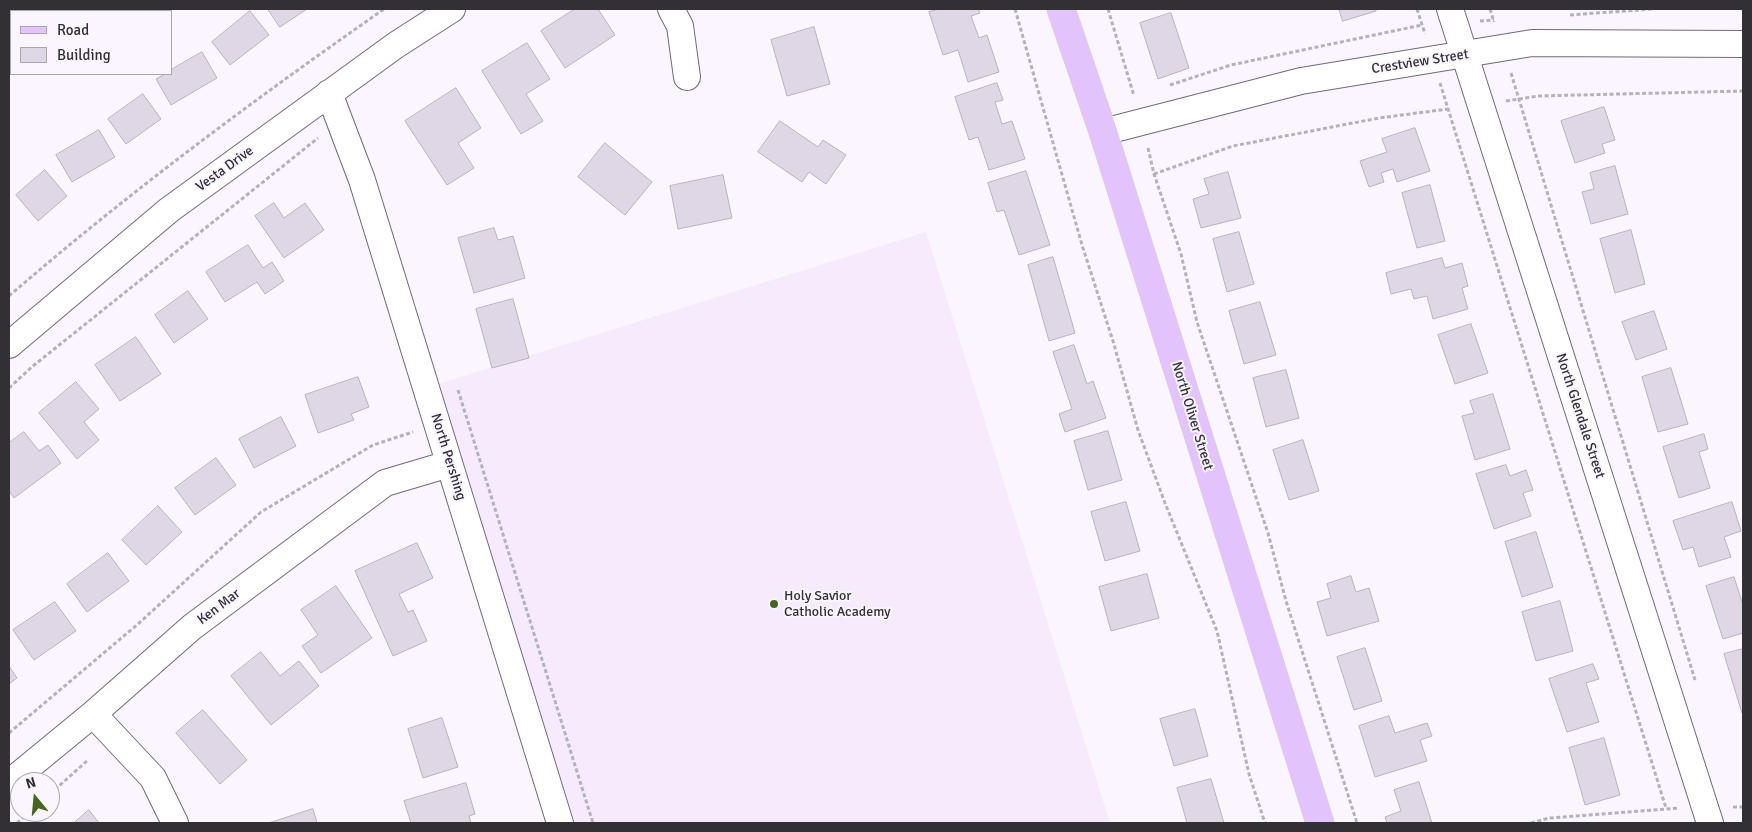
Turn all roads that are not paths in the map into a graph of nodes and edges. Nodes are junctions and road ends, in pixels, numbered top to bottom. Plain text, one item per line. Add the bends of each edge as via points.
1 (452, 9) edge
2 (671, 9) edge
3 (1061, 9) edge
4 (1450, 9) edge
5 (1743, 44) edge
6 (1464, 55) junction
7 (687, 77) dead end
8 (329, 93) junction
9 (1103, 132) junction
10 (9, 345) edge
11 (449, 464) junction
12 (93, 714) junction
13 (9, 783) edge
14 (1708, 816) edge
15 (175, 823) edge
16 (560, 823) edge
17 (1320, 823) edge

1 - 8 street, Vesta Drive
2 - 7 street via 680,26
3 - 9 main road, North Oliver Street
4 - 6 street, North Glendale Street
5 - 6 street, Crestview Street via 1532,43
6 - 9 street, Crestview Street via 1301,81
6 - 14 street, North Glendale Street
8 - 10 street, Vesta Drive via 168,210
8 - 11 street, North Pershing via 362,180
9 - 17 main road, North Oliver Street
11 - 12 street, Ken Mar via 385,483 192,627
11 - 16 street, North Pershing
12 - 13 street, Ken Mar
12 - 15 street via 153,778

